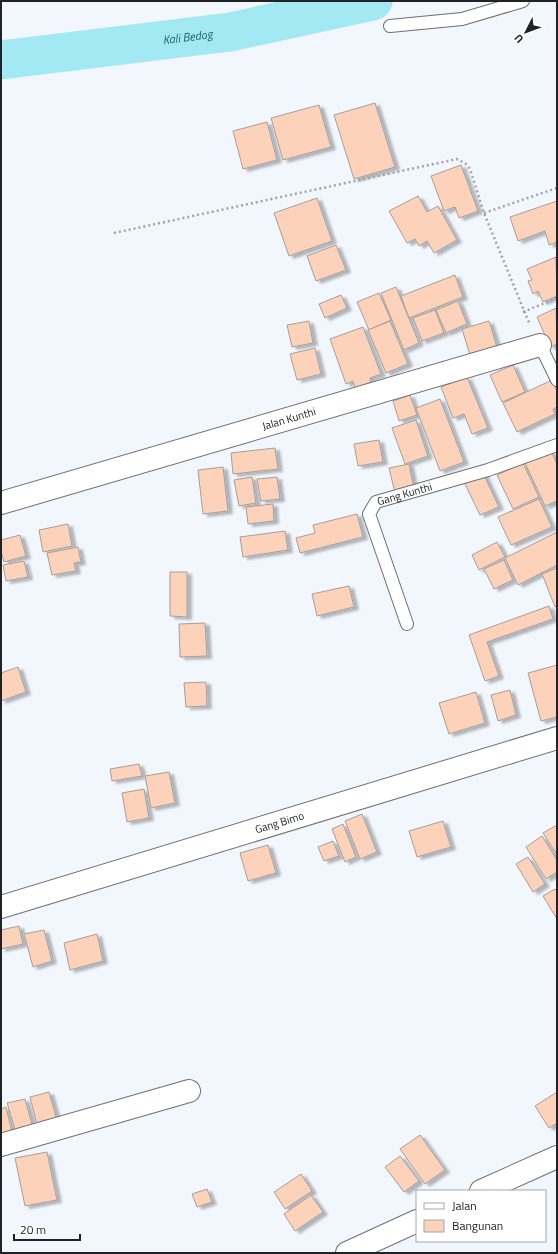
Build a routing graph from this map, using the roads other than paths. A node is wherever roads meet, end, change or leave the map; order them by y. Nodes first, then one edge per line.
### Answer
1 (523, 1) edge
2 (390, 26) dead end
3 (540, 345) joint
4 (557, 380) edge
5 (557, 445) edge
6 (1, 503) edge
7 (407, 624) dead end
8 (557, 738) edge
9 (1, 907) edge
10 (189, 1091) dead end
11 (1, 1145) edge
12 (557, 1157) edge
13 (483, 1190) edge
14 (416, 1221) edge
15 (347, 1253) edge

1 - 2 lane
3 - 4 lane
3 - 6 street, Jalan Kunthi
5 - 7 lane, Gang Kunthi
8 - 9 street, Gang Bimo
10 - 11 street
12 - 13 street
14 - 15 street

